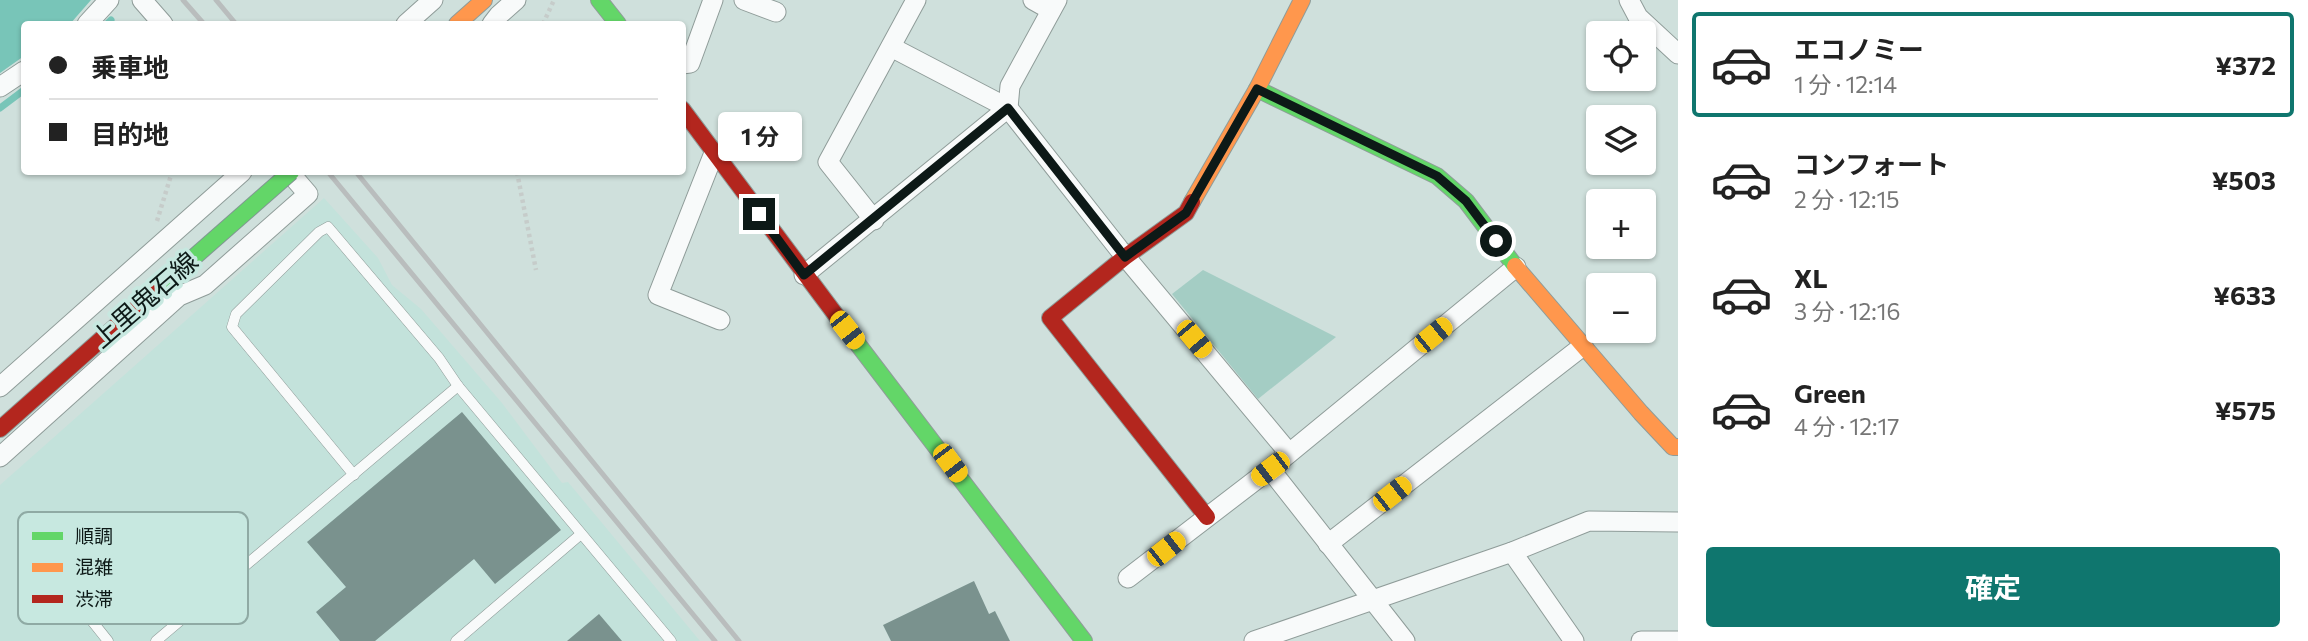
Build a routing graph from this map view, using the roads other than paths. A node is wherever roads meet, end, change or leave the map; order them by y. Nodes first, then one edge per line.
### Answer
1 (110, 0) edge
2 (142, 0) edge
3 (433, 0) edge
4 (484, 0) edge
5 (516, 0) edge
6 (599, 0) edge
7 (713, 0) edge
8 (744, 0) edge
9 (916, 0) edge
10 (1033, 0) edge
11 (1302, 0) edge
12 (1629, 0) edge
13 (1054, 5) edge
14 (776, 12) dead end
15 (90, 21) edge
16 (160, 21) edge
17 (409, 21) edge
18 (460, 21) edge
19 (494, 21) edge
20 (616, 21) edge
21 (891, 47) junction
22 (1678, 54) edge
23 (686, 64) edge
24 (21, 73) edge
25 (0, 87) edge
26 (1257, 89) junction
27 (1008, 108) junction
28 (686, 114) edge
29 (714, 153) junction
30 (239, 175) edge
31 (287, 175) edge
32 (292, 175) edge
33 (874, 220) junction
34 (1125, 257) junction
35 (1516, 267) junction
36 (804, 275) junction
37 (720, 320) dead end
38 (1583, 346) junction
39 (458, 386) junction
40 (0, 387) edge
41 (0, 429) edge
42 (1678, 447) edge
43 (1289, 453) junction
44 (0, 457) edge
45 (1270, 469) junction
46 (354, 475) junction
47 (1207, 517) junction
48 (1678, 522) edge
49 (582, 534) junction
50 (1328, 544) junction
51 (1512, 552) junction
52 (248, 564) edge
53 (1128, 578) dead end
54 (1372, 600) junction
55 (95, 624) edge
56 (176, 624) edge
57 (108, 641) edge
58 (156, 641) edge
59 (456, 641) edge
60 (671, 641) edge
61 (1084, 641) edge
62 (1254, 641) edge
63 (1405, 641) edge
64 (1574, 641) edge
65 (1641, 641) edge
66 (1678, 641) edge

1 - 15 street
2 - 16 street
3 - 17 street
4 - 18 street
5 - 19 street
6 - 20 street
7 - 23 street
8 - 14 street
9 - 21 street
10 - 13 street
11 - 26 street
12 - 22 street
13 - 27 street
21 - 27 street
21 - 33 street
24 - 25 street
26 - 34 street
26 - 35 street
27 - 33 street
27 - 34 street
28 - 29 street
29 - 36 street
29 - 37 street
30 - 40 street
31 - 41 street, 上里鬼石線, bridge
32 - 44 street
33 - 36 street
34 - 43 street
34 - 47 street
35 - 38 street
35 - 43 street
36 - 61 street
38 - 42 street
38 - 50 street
39 - 46 lane
39 - 46 lane
39 - 49 lane
43 - 45 street
45 - 47 street
45 - 50 street
46 - 52 lane
47 - 53 street
48 - 51 street
49 - 59 lane
49 - 60 lane
50 - 54 street
51 - 54 street
51 - 64 street
54 - 62 street
54 - 63 street
55 - 57 lane
56 - 58 lane
65 - 66 street

